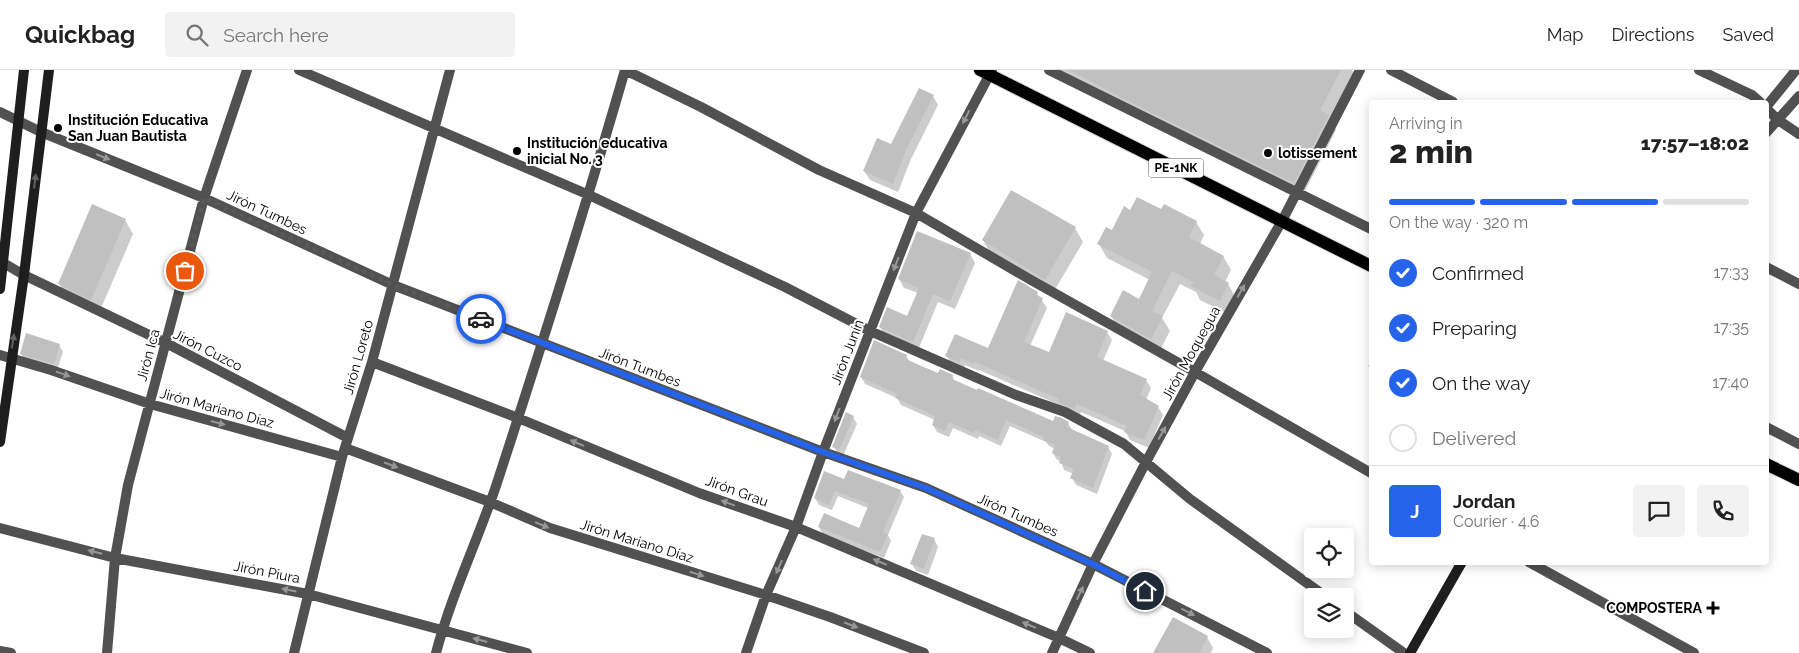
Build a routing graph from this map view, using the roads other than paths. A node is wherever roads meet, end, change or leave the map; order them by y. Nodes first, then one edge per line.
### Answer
1 (24, 70) edge
2 (49, 70) edge
3 (247, 70) edge
4 (299, 70) edge
5 (450, 70) edge
6 (625, 70) edge
7 (1049, 70) edge
8 (1360, 70) edge
9 (1391, 70) edge
10 (1700, 70) edge
11 (1796, 70) edge
12 (987, 71) edge
13 (1799, 96) edge
14 (1449, 100) edge
15 (1758, 100) edge
16 (1769, 103) edge
17 (1769, 110) edge
18 (0, 112) edge
19 (1778, 120) junction
20 (18, 122) junction
21 (435, 129) junction
22 (1769, 130) edge
23 (42, 132) junction
24 (1799, 134) edge
25 (1297, 192) junction
26 (589, 195) junction
27 (204, 198) junction
28 (916, 213) junction
29 (1282, 220) junction
30 (1369, 228) edge
31 (2, 262) edge
32 (1369, 265) edge
33 (1769, 269) edge
34 (24, 274) junction
35 (1799, 284) edge
36 (393, 285) junction
37 (0, 289) edge
38 (870, 331) junction
39 (542, 343) junction
40 (166, 344) junction
41 (0, 355) edge
42 (11, 359) junction
43 (372, 362) junction
44 (1195, 372) junction
45 (150, 404) junction
46 (518, 418) junction
47 (1769, 429) edge
48 (0, 442) edge
49 (1799, 444) edge
50 (345, 447) junction
51 (823, 452) junction
52 (1146, 462) junction
53 (1769, 465) edge
54 (1369, 472) edge
55 (1799, 480) edge
56 (490, 502) junction
57 (796, 527) junction
58 (0, 528) edge
59 (115, 558) junction
60 (1093, 564) junction
61 (1460, 565) edge
62 (1533, 565) edge
63 (1314, 588) edge
64 (308, 594) junction
65 (766, 595) junction
66 (1354, 617) edge
67 (442, 630) junction
68 (1059, 638) junction
69 (0, 651) edge
70 (11, 653) edge
71 (107, 653) edge
72 (294, 653) edge
73 (436, 653) edge
74 (526, 653) edge
75 (746, 653) edge
76 (924, 653) edge
77 (1052, 653) edge
78 (1090, 653) edge
79 (1267, 653) edge
80 (1404, 653) edge
81 (1410, 653) edge
82 (1694, 653) edge

1 - 20 main road
2 - 23 main road
3 - 27 street, Jirón Ica
4 - 21 street
5 - 21 street, Jirón Loreto
6 - 26 street
6 - 28 street
7 - 25 street
8 - 25 street, Jirón Moquegua
9 - 14 street
10 - 15 street
11 - 16 street
12 -> 28 street, Jirón Junín
12 - 29 main road, PE-1NK
13 - 19 street
17 - 19 street
18 - 20 street, Jirón Tumbes
19 - 22 street
19 - 24 street
20 - 23 street, Jirón Tumbes
20 - 31 main road
21 - 26 street
21 - 36 street, Jirón Loreto
23 -> 27 street, Jirón Tumbes
34 -> 23 main road
25 - 29 street, Jirón Moquegua
25 - 30 street
26 - 38 street
26 - 39 street
27 - 36 street, Jirón Tumbes
27 - 40 street, Jirón Ica
28 -> 38 street, Jirón Junín
28 - 44 street
29 - 32 main road, PE-1NK
44 -> 29 street, Jirón Moquegua
31 - 34 street, Jirón Cuzco
31 - 37 main road
33 - 35 street
34 - 40 street, Jirón Cuzco
42 -> 34 main road
36 - 39 street, Jirón Tumbes
36 - 43 street, Jirón Loreto
38 -> 51 street, Jirón Junín
38 - 52 street
39 - 46 street
39 - 51 street, Jirón Tumbes
40 - 45 street, Jirón Ica
40 - 50 street, Jirón Cuzco
41 - 42 street, Jirón Mariano Díaz
42 -> 45 street, Jirón Mariano Díaz
42 - 48 main road
43 - 46 street, Jirón Grau
43 - 50 street, Jirón Loreto
52 -> 44 street, Jirón Moquegua
44 - 54 street
45 -> 50 street, Jirón Mariano Díaz
45 - 59 street, Jirón Ica
46 - 56 street
57 -> 46 street, Jirón Grau
47 - 49 street
50 -> 56 street, Jirón Mariano Díaz
50 - 64 street, Jirón Loreto
51 - 57 street, Jirón Junín
51 - 60 street, Jirón Tumbes
52 - 60 street, Jirón Moquegua
52 - 63 street
53 - 55 main road
56 -> 65 street, Jirón Mariano Díaz
56 - 67 street
57 -> 65 street, Jirón Junín
68 -> 57 street, Jirón Grau
59 -> 58 street, Jirón Piura
64 -> 59 street, Jirón Piura
59 - 71 street, Jirón Ica
68 -> 60 street, Jirón Moquegua
60 -> 79 street, Jirón Tumbes
61 - 81 main road
62 - 82 street
64 - 67 street, Jirón Piura
64 - 72 street, Jirón Loreto
65 - 75 street, Jirón Junín
65 -> 76 street, Jirón Mariano Díaz
66 - 80 street
67 - 73 street
74 -> 67 street, Jirón Piura
68 - 77 street, Jirón Moquegua
68 - 78 street, Jirón Grau
69 - 70 street

